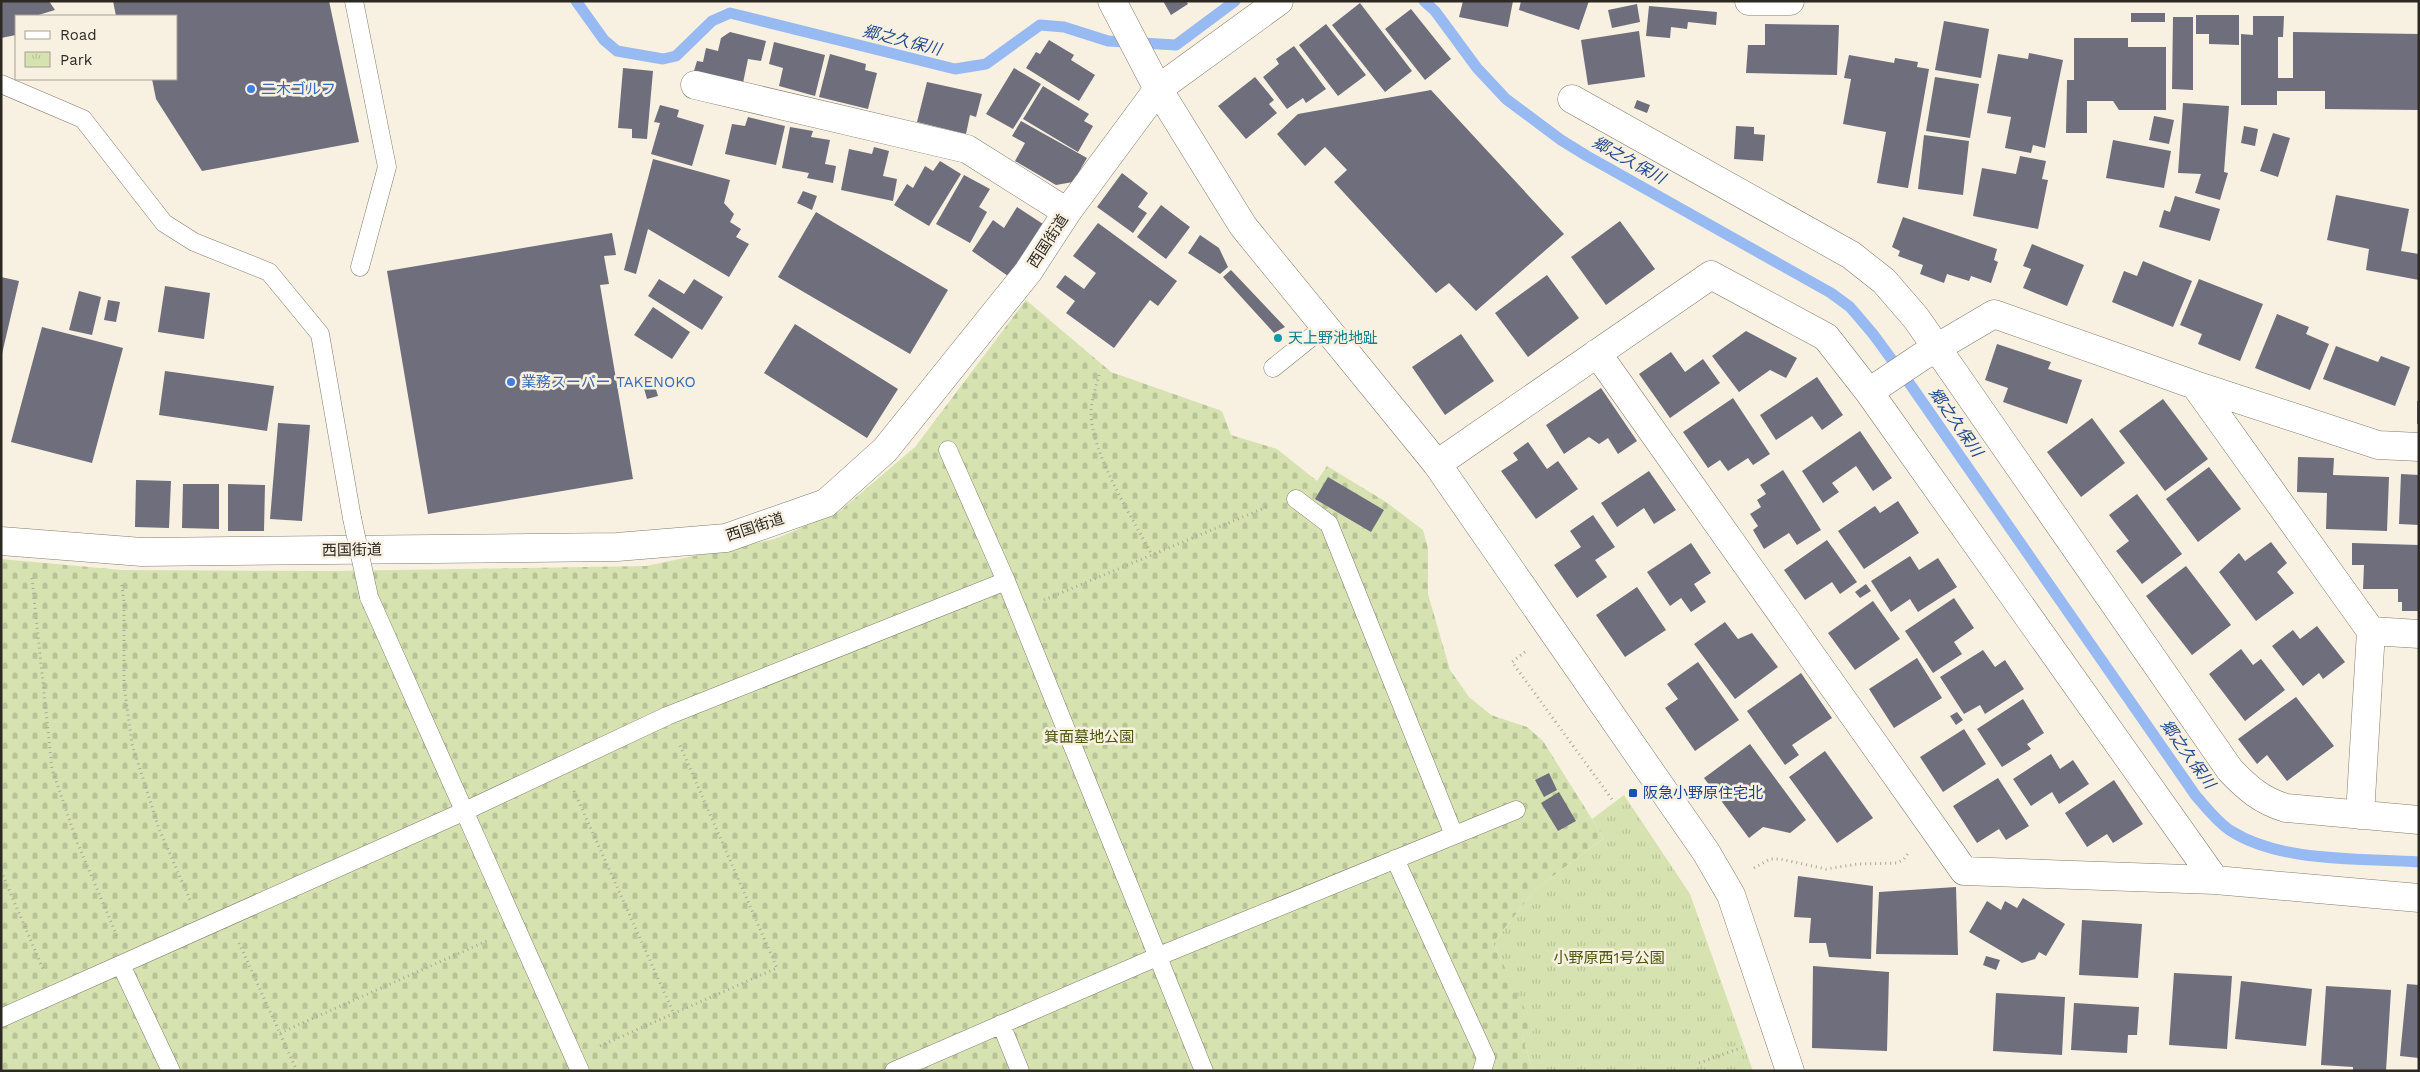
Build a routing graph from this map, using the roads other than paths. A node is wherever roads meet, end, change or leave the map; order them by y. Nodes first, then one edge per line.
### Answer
1 (354, 1) edge
2 (1112, 1) edge
3 (1279, 1) edge
4 (1749, 1) edge
5 (1790, 1) edge
6 (1, 84) edge
7 (695, 86) dead end
8 (1158, 89) junction
9 (1572, 99) dead end
10 (1067, 212) junction
11 (360, 267) dead end
12 (1324, 327) junction
13 (1928, 352) junction
14 (1596, 353) junction
15 (1273, 368) dead end
16 (2195, 385) junction
17 (1875, 388) junction
18 (2419, 447) edge
19 (948, 450) dead end
20 (1437, 464) junction
21 (1296, 500) road end
22 (1, 541) edge
23 (1006, 580) junction
24 (2371, 631) junction
25 (2419, 634) edge
26 (1516, 810) dead end
27 (464, 811) junction
28 (2360, 815) junction
29 (2419, 820) edge
30 (1454, 835) junction
31 (1395, 859) junction
32 (2215, 880) junction
33 (2419, 898) edge
34 (1159, 956) junction
35 (125, 963) junction
36 (1, 1018) edge
37 (1001, 1024) junction
38 (574, 1066) edge
39 (171, 1071) edge
40 (894, 1071) edge
41 (1020, 1071) edge
42 (1204, 1071) edge
43 (1482, 1071) edge
44 (1790, 1071) edge

1 - 11 lane
2 - 8 street
3 - 8 street, 西国街道
4 - 5 street
6 - 27 lane, bridge
7 - 10 street
8 - 10 street, 西国街道
8 - 12 street
9 - 13 street
10 - 22 street, 西国街道
12 - 15 lane
12 - 20 street
13 - 16 street
13 - 17 street
13 - 28 street
14 - 17 street
14 - 20 street
14 - 32 street
16 - 18 street
16 - 24 street
17 - 32 street
19 - 23 lane
20 - 44 street
21 - 30 lane
23 - 27 lane
23 - 34 lane
24 - 25 street
24 - 28 street
26 - 30 lane
27 - 35 lane
27 - 38 lane
28 - 29 street
30 - 31 lane
31 - 34 lane
31 - 43 lane
32 - 33 street
34 - 37 lane
34 - 42 lane
35 - 36 lane
35 - 39 lane
37 - 40 lane
37 - 41 lane

